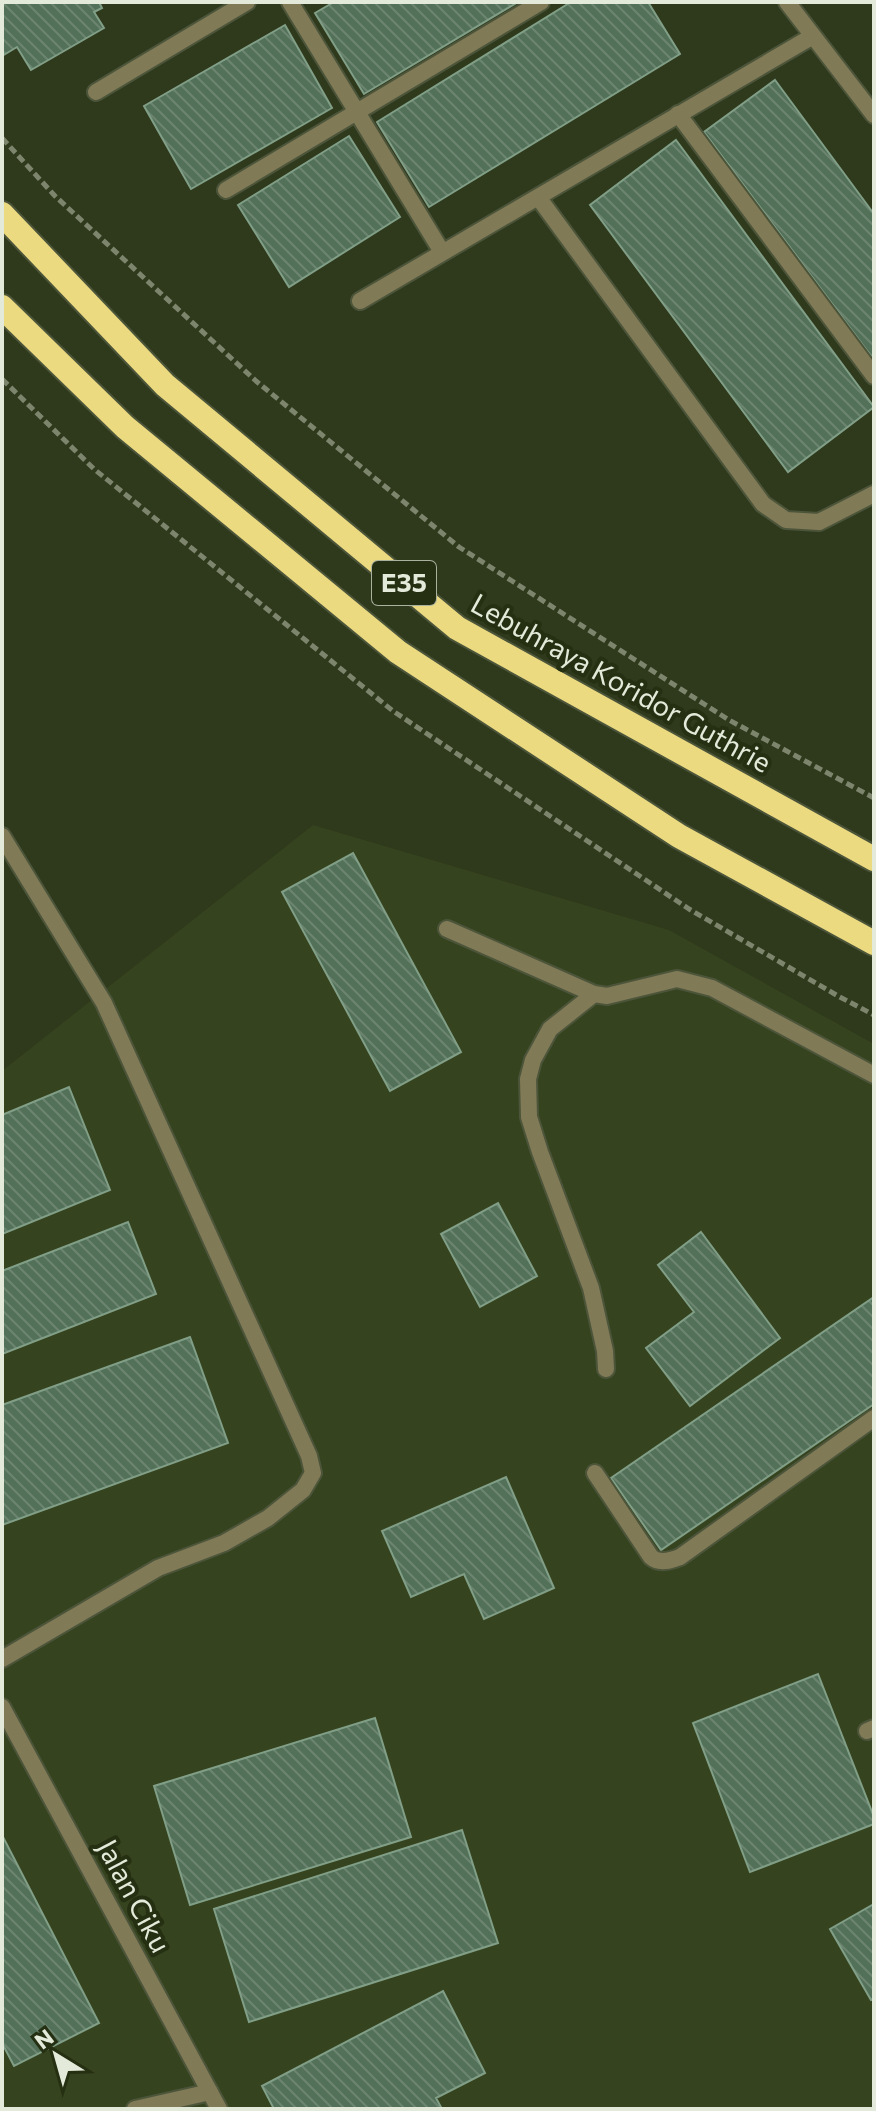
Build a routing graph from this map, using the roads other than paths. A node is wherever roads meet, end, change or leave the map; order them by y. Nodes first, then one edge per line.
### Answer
1 (247, 2) edge
2 (290, 2) edge
3 (541, 2) edge
4 (787, 2) edge
5 (813, 36) junction
6 (96, 92) dead end
7 (357, 112) junction
8 (678, 114) junction
9 (874, 115) edge
10 (226, 190) dead end
11 (538, 197) junction
12 (2, 214) edge
13 (442, 252) junction
14 (360, 301) dead end
15 (2, 307) edge
16 (874, 376) edge
17 (874, 494) edge
18 (2, 836) edge
19 (874, 859) edge
20 (447, 929) dead end
21 (874, 943) edge
22 (594, 994) junction
23 (874, 1075) edge
24 (606, 1369) dead end
25 (874, 1418) edge
26 (595, 1473) dead end
27 (2, 1659) edge
28 (2, 1707) edge
29 (210, 2092) junction
30 (135, 2109) edge
31 (219, 2109) edge

1 - 6 street
2 - 7 street
3 - 7 street
4 - 5 street
5 - 8 street
5 - 9 street
7 - 10 street
7 - 13 street
8 - 11 street
8 - 16 street
11 - 13 street
11 - 17 street
12 - 19 highway, Lebuhraya Koridor Guthrie / E35
13 - 14 street
15 - 21 highway, E35
18 - 27 street
20 - 22 street
22 - 23 street
22 - 24 street
25 - 26 street
28 - 29 street, Jalan Ciku
29 - 30 street
29 - 31 street, Jalan Ciku

